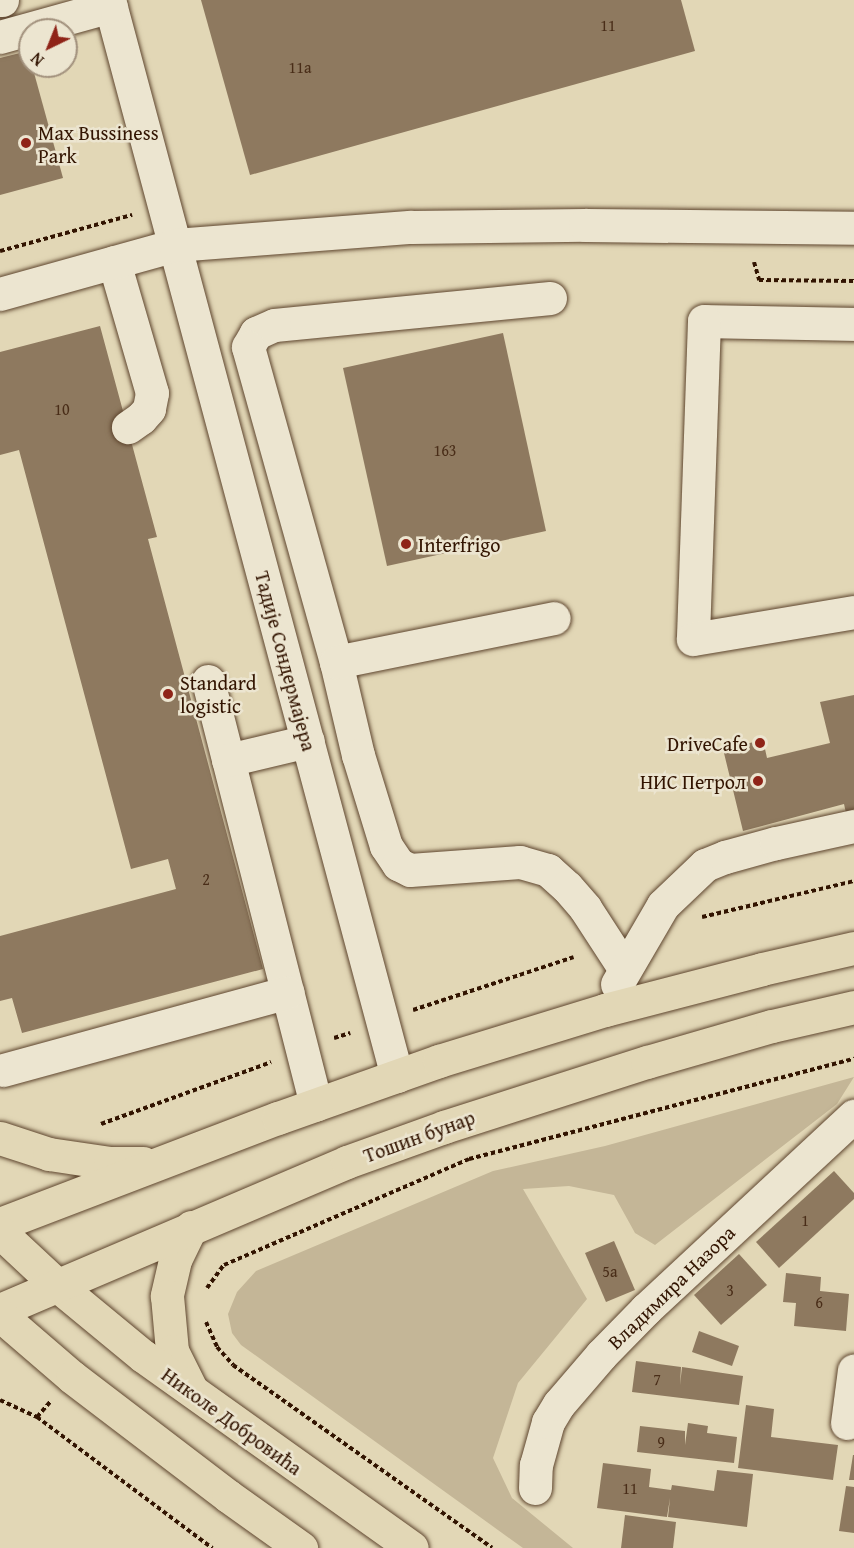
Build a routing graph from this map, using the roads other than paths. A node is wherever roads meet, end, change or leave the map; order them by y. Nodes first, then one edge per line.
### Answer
1 (110, 3) edge
2 (0, 37) edge
3 (854, 228) edge
4 (175, 245) junction
5 (114, 262) junction
6 (0, 294) edge
7 (550, 298) dead end
8 (854, 324) edge
9 (128, 427) dead end
10 (854, 612) edge
11 (554, 618) dead end
12 (336, 662) junction
13 (208, 681) dead end
14 (308, 741) junction
15 (228, 760) junction
16 (854, 826) edge
17 (854, 948) edge
18 (617, 956) junction
19 (288, 992) junction
20 (854, 1007) edge
21 (605, 1010) junction
22 (3, 1070) dead end
23 (397, 1076) junction
24 (316, 1104) junction
25 (854, 1116) edge
26 (0, 1138) edge
27 (162, 1163) junction
28 (0, 1224) edge
29 (191, 1227) junction
30 (0, 1232) edge
31 (58, 1286) junction
32 (0, 1310) edge
33 (0, 1315) edge
34 (854, 1370) edge
35 (195, 1396) junction
36 (847, 1424) dead end
37 (535, 1488) dead end
38 (301, 1548) edge
39 (412, 1548) edge

1 - 2 street
1 - 4 street, Тадије Сондермајера
3 - 4 street
4 - 5 street
4 - 14 street, Тадије Сондермајера
5 - 6 street
5 - 9 street
7 - 12 street
8 - 10 street
11 - 12 street
12 - 18 street
13 - 15 street
14 - 15 street
14 - 23 street, Тадије Сондермајера
15 - 19 street
16 - 18 street
17 - 21 main road
18 - 21 street
19 - 22 street
19 - 24 street
20 - 29 main road, Тошин бунар
21 - 23 main road
23 - 24 main road
24 - 27 main road
25 - 37 street, Владимира Назора
26 - 27 main road
27 - 28 main road
29 - 31 main road, Тошин бунар
29 - 35 main road
30 - 31 main road, Николе Добровића
31 - 32 main road, Тошин бунар
31 - 35 main road, Николе Добровића
33 - 38 main road
34 - 36 street
35 - 39 main road, Николе Добровића

